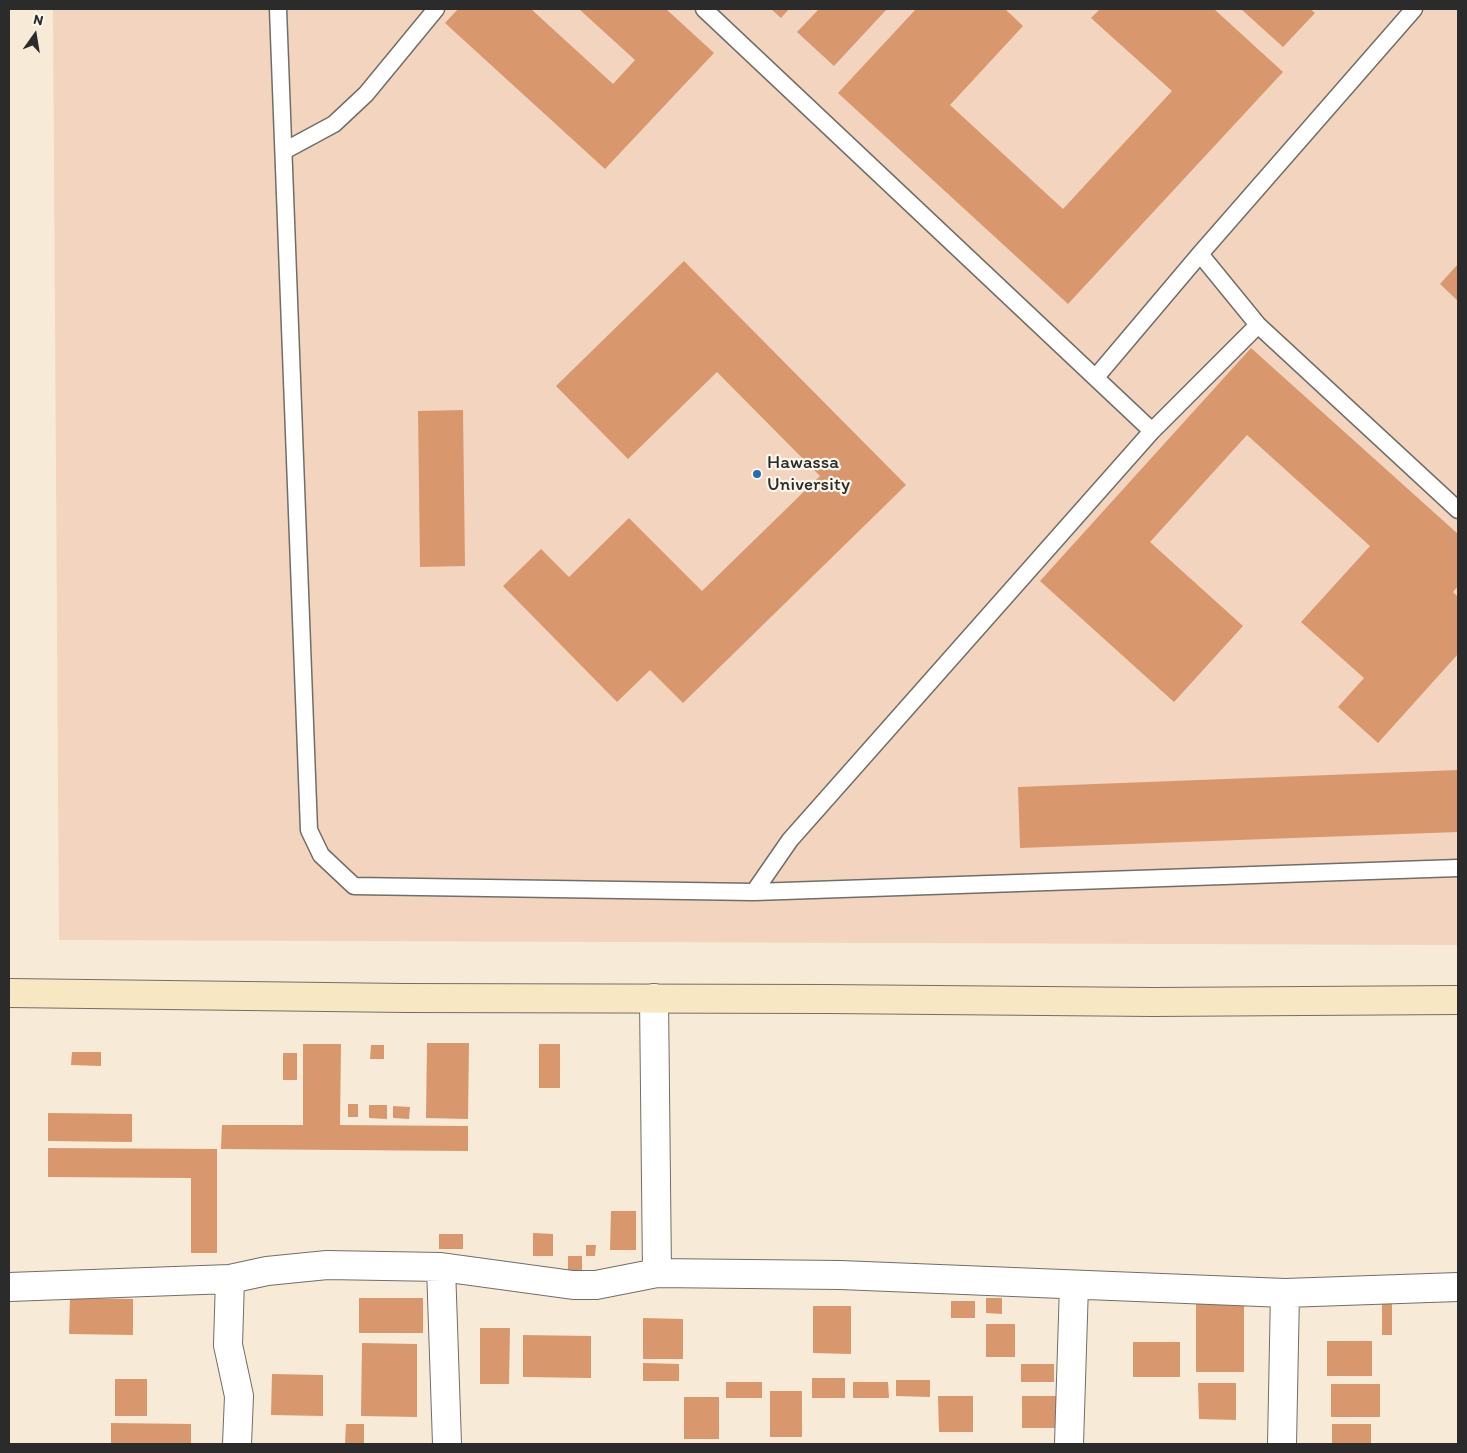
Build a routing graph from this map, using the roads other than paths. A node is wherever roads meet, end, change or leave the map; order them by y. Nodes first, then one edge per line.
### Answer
1 (278, 9) edge
2 (436, 9) edge
3 (704, 9) edge
4 (1414, 9) edge
5 (284, 151) junction
6 (1200, 254) junction
7 (1258, 325) junction
8 (1096, 377) junction
9 (1152, 431) junction
10 (1458, 510) edge
11 (1458, 868) edge
12 (754, 892) junction
13 (9, 993) edge
14 (654, 998) junction
15 (1458, 1000) edge
16 (441, 1267) junction
17 (657, 1274) junction
18 (230, 1279) junction
19 (1074, 1285) junction
20 (9, 1286) edge
21 (1458, 1287) edge
22 (1284, 1293) junction
23 (237, 1444) edge
24 (447, 1444) edge
25 (1069, 1444) edge
26 (1282, 1444) edge

1 - 5 lane
2 - 5 lane
3 - 8 lane
4 - 6 lane
5 - 12 lane
6 - 7 lane
6 - 8 lane
7 - 9 lane
7 - 10 lane
8 - 9 lane
9 - 12 lane
11 - 12 lane
13 - 14 street
14 - 15 street
14 - 17 street
16 - 17 street
16 - 18 street
16 - 24 street
17 - 19 street
18 - 20 street
18 - 23 street
19 - 22 street
19 - 25 street
21 - 22 street
22 - 26 street

